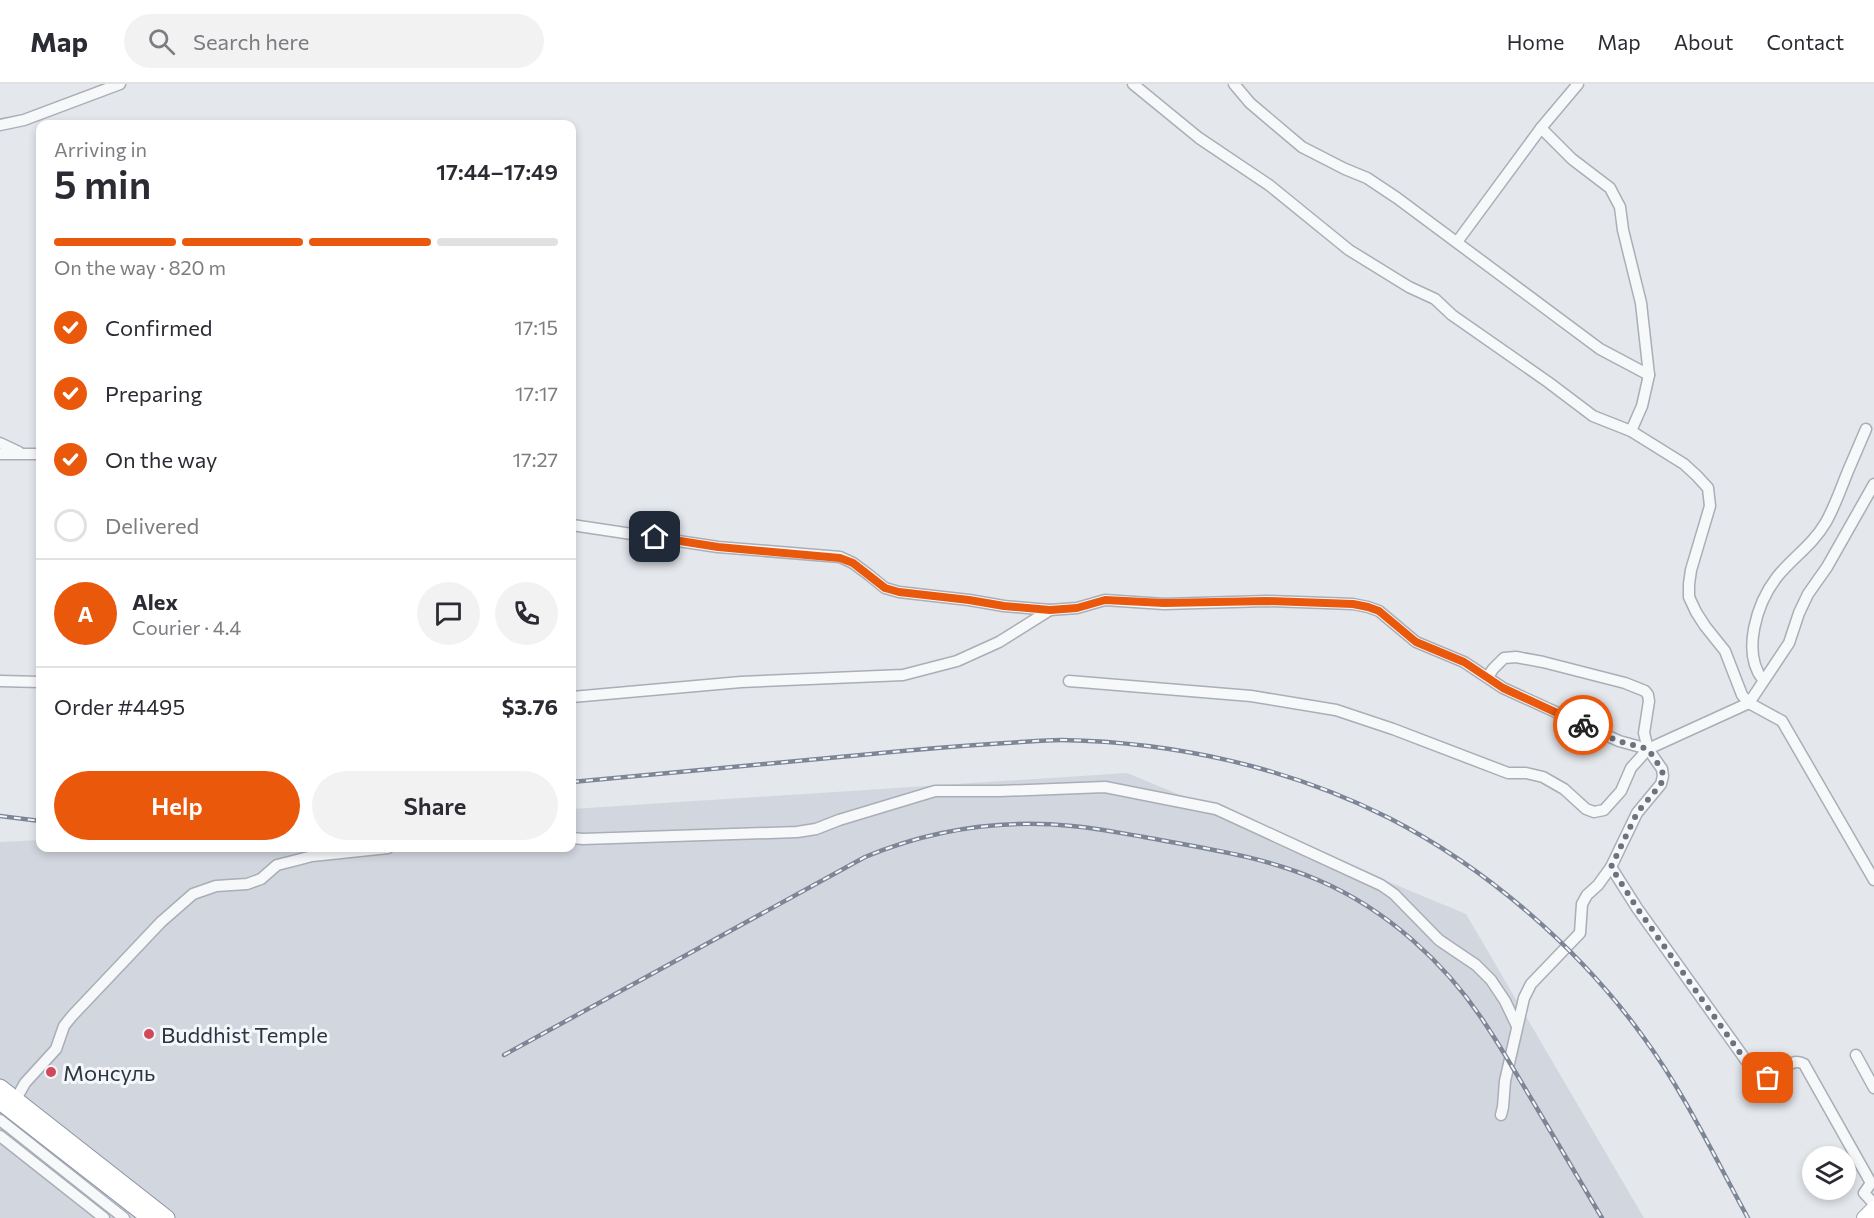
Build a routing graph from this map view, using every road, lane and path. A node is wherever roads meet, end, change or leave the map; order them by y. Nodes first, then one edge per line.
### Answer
1 (120, 84) edge
2 (1133, 84) edge
3 (1234, 84) edge
4 (1578, 84) edge
5 (0, 125) edge
6 (1541, 128) junction
7 (1457, 242) junction
8 (1649, 375) junction
9 (1866, 429) dead end
10 (1631, 431) junction
11 (0, 443) edge
12 (0, 454) edge
13 (23, 454) junction
14 (36, 454) edge
15 (1874, 484) edge
16 (576, 526) edge
17 (1050, 610) junction
18 (1488, 677) junction
19 (1763, 680) junction
20 (0, 681) edge
21 (1070, 681) dead end
22 (36, 682) edge
23 (576, 697) edge
24 (1749, 703) junction
25 (1648, 749) junction
26 (576, 838) edge
27 (350, 852) edge
28 (1611, 867) junction
29 (1874, 880) edge
30 (1517, 1026) junction
31 (1857, 1055) dead end
32 (0, 1087) edge
33 (1874, 1088) edge
34 (16, 1099) junction
35 (0, 1102) edge
36 (1501, 1115) dead end
37 (0, 1120) edge
38 (0, 1136) edge
39 (1874, 1206) edge
40 (104, 1218) edge
41 (124, 1218) edge
42 (149, 1218) edge
43 (167, 1218) edge
44 (1864, 1218) edge

1 - 5 street
2 - 10 street
3 - 7 street
4 - 6 street
6 - 7 street
6 - 8 street
7 - 8 street
8 - 10 street
9 - 19 street
10 - 24 street
11 - 13 street
12 - 13 street
13 - 14 street
15 - 19 street
16 - 17 street
17 - 18 street
17 - 23 street
18 - 25 street
18 - 25 street
19 - 24 street
20 - 22 street
21 - 25 street
24 - 25 street
24 - 29 street
25 - 28 street
26 - 30 street
27 - 34 street
28 - 30 street
28 - 39 street
30 - 36 street
31 - 33 street
32 - 34 highway
34 - 43 highway
35 - 42 highway
37 - 41 street
38 - 40 street
39 - 44 main road

